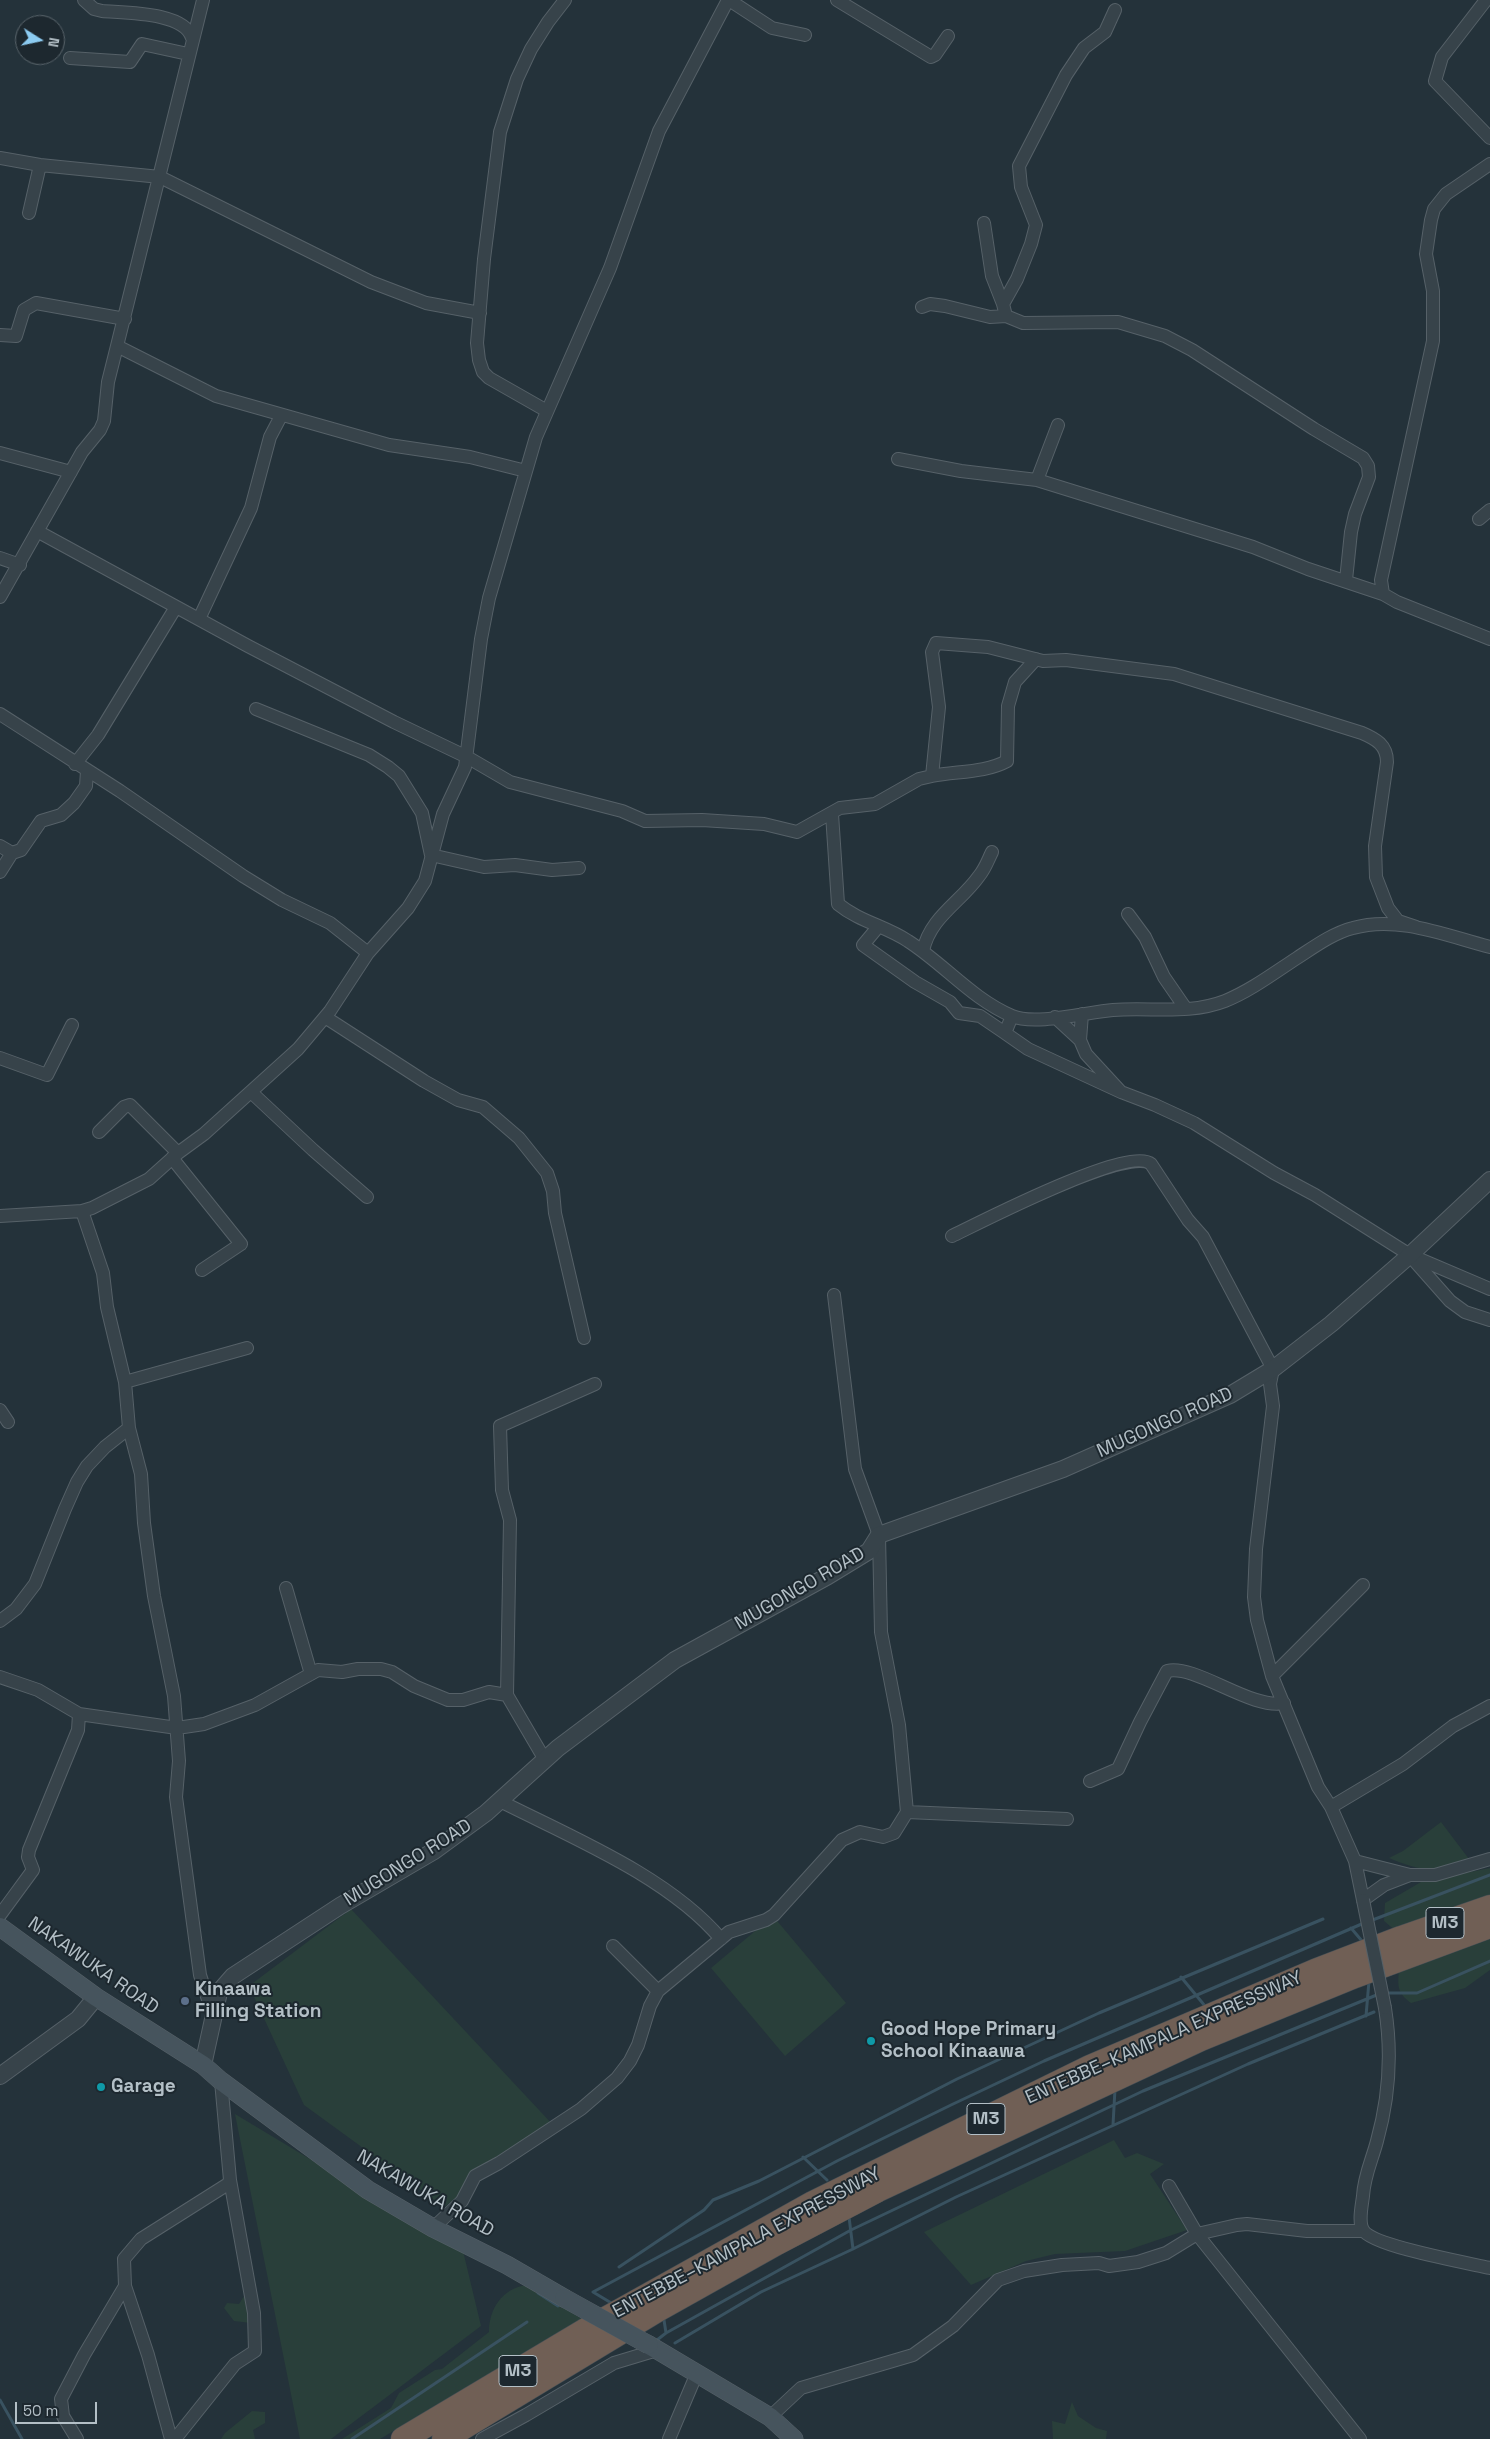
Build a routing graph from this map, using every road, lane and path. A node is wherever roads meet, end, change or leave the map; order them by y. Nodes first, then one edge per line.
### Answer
1 (84, 0) edge
2 (203, 0) edge
3 (564, 0) edge
4 (728, 0) edge
5 (837, 0) edge
6 (1486, 0) edge
7 (1115, 10) dead end
8 (805, 35) dead end
9 (948, 36) dead end
10 (192, 38) junction
11 (188, 54) junction
12 (70, 58) dead end
13 (1490, 138) edge
14 (0, 158) edge
15 (40, 164) junction
16 (1490, 164) edge
17 (160, 176) junction
18 (29, 213) dead end
19 (984, 223) dead end
20 (922, 307) dead end
21 (1005, 310) junction
22 (480, 313) junction
23 (125, 320) junction
24 (0, 335) edge
25 (117, 346) junction
26 (546, 411) junction
27 (280, 416) junction
28 (1058, 425) dead end
29 (0, 453) edge
30 (898, 459) dead end
31 (526, 471) junction
32 (71, 472) junction
33 (1037, 480) junction
34 (1490, 510) edge
35 (1479, 519) dead end
36 (37, 530) junction
37 (0, 558) edge
38 (20, 565) junction
39 (1346, 580) junction
40 (1383, 594) junction
41 (0, 597) edge
42 (176, 607) junction
43 (199, 619) junction
44 (1490, 639) edge
45 (1036, 659) junction
46 (256, 709) dead end
47 (0, 714) edge
48 (467, 757) junction
49 (75, 764) junction
50 (87, 771) junction
51 (932, 776) junction
52 (422, 813) junction
53 (443, 814) junction
54 (832, 814) junction
55 (0, 846) edge
56 (992, 852) dead end
57 (12, 853) junction
58 (431, 855) junction
59 (226, 857) dead end
60 (579, 868) dead end
61 (0, 872) edge
62 (1128, 914) dead end
63 (878, 927) junction
64 (1416, 927) junction
65 (1490, 947) edge
66 (924, 951) junction
67 (368, 953) junction
68 (1186, 1009) junction
69 (1082, 1014) junction
70 (1012, 1016) junction
71 (325, 1017) junction
72 (1055, 1017) junction
73 (72, 1025) dead end
74 (1005, 1033) junction
75 (1080, 1040) junction
76 (1086, 1054) junction
77 (0, 1058) edge
78 (1071, 1069) junction
79 (251, 1092) junction
80 (1121, 1092) junction
81 (99, 1132) dead end
82 (175, 1156) junction
83 (1490, 1180) edge
84 (367, 1197) dead end
85 (82, 1211) junction
86 (0, 1216) edge
87 (952, 1236) dead end
88 (1410, 1255) junction
89 (202, 1270) dead end
90 (1490, 1289) edge
91 (834, 1295) dead end
92 (1490, 1320) edge
93 (584, 1338) dead end
94 (247, 1348) dead end
95 (1273, 1369) junction
96 (125, 1382) junction
97 (596, 1384) dead end
98 (0, 1410) edge
99 (8, 1422) dead end
100 (129, 1428) junction
101 (879, 1535) junction
102 (1363, 1585) dead end
103 (286, 1588) dead end
104 (0, 1621) edge
105 (310, 1674) junction
106 (1272, 1676) junction
107 (0, 1678) edge
108 (507, 1695) junction
109 (1284, 1703) junction
110 (1490, 1706) edge
111 (79, 1714) junction
112 (177, 1728) junction
113 (545, 1760) junction
114 (1090, 1781) dead end
115 (500, 1801) junction
116 (1331, 1807) junction
117 (907, 1812) junction
118 (1067, 1819) dead end
119 (1490, 1859) edge
120 (1355, 1862) junction
121 (1410, 1875) junction
122 (1363, 1900) junction
123 (1490, 1908) edge
124 (0, 1914) edge
125 (1490, 1926) edge
126 (0, 1927) edge
127 (721, 1939) junction
128 (613, 1946) dead end
129 (658, 1991) junction
130 (96, 1997) junction
131 (213, 2015) junction
132 (203, 2065) junction
133 (0, 2076) edge
134 (222, 2081) junction
135 (230, 2180) junction
136 (1169, 2186) dead end
137 (434, 2228) junction
138 (1363, 2230) junction
139 (1197, 2234) junction
140 (1490, 2268) edge
141 (125, 2286) junction
142 (653, 2347) junction
143 (698, 2373) junction
144 (770, 2417) junction
145 (77, 2439) edge
146 (170, 2439) edge
147 (175, 2439) edge
148 (403, 2439) edge
149 (444, 2439) edge
150 (482, 2439) edge
151 (669, 2439) edge
152 (794, 2439) edge
153 (1360, 2439) edge

1 - 10 street
2 - 10 street
3 - 22 street
4 - 8 street
4 - 26 street
5 - 9 street
6 - 13 street
7 - 21 street
10 - 11 street
11 - 12 street
11 - 17 street
14 - 15 street
15 - 17 street
15 - 18 street
16 - 40 street
17 - 22 street
17 - 23 street
19 - 21 street
20 - 21 street
21 - 39 street
22 - 26 street
23 - 24 street
23 - 25 street
25 - 27 street
25 - 32 street
26 - 31 street
27 - 31 street
27 - 43 street
28 - 33 street
29 - 32 street
30 - 33 street
31 - 48 street
32 - 36 street
33 - 39 street
34 - 35 street
36 - 38 street
36 - 42 street
37 - 38 street
38 - 41 street
39 - 40 street
40 - 44 street
42 - 43 street
42 - 49 street
43 - 48 street
45 - 51 street
45 - 51 street
45 - 64 street
46 - 52 street
47 - 49 street
48 - 53 street
48 - 54 street
49 - 50 street
50 - 57 street
50 - 67 street
51 - 54 street
52 - 53 street
52 - 58 street
53 - 58 street
54 - 63 street
55 - 57 street
56 - 66 street
57 - 61 street
58 - 60 street
58 - 67 street
59 - 67 street
62 - 68 street
63 - 66 street
63 - 74 street
64 - 65 street
64 - 68 street
66 - 70 street
67 - 71 street
68 - 69 street
69 - 72 street
69 - 75 street
70 - 72 street
70 - 74 street
71 - 79 street
71 - 93 street
72 - 75 street
73 - 77 street
74 - 78 street
75 - 76 street
76 - 78 street
76 - 80 street
78 - 80 street
79 - 82 street
79 - 84 street
80 - 88 street
81 - 82 street
82 - 85 street
82 - 89 street
83 - 88 street, MUGONGO ROAD
85 - 86 street
85 - 96 street
87 - 95 street
88 - 90 street
88 - 92 street
88 - 95 street, MUGONGO ROAD
91 - 101 street
94 - 96 street
95 - 101 street, MUGONGO ROAD
95 - 106 street
96 - 100 street
97 - 108 street
98 - 99 street
100 - 104 street
100 - 112 street
101 - 113 street, MUGONGO ROAD
101 - 117 street
102 - 106 street
103 - 105 street
105 - 108 street
105 - 112 street
106 - 109 street
107 - 111 street
108 - 113 street
109 - 114 street
109 - 116 street
110 - 116 street
111 - 112 street
111 - 124 street
112 - 131 street
113 - 115 street, MUGONGO ROAD
115 - 127 street
115 - 131 street, MUGONGO ROAD
116 - 120 street
117 - 118 street
117 - 127 street
119 - 121 street
120 - 121 street
120 - 122 street
121 - 122 street
122 - 138 street, bridge
123 - 148 highway, ENTEBBE–KAMPALA EXPRESSWAY / M3
125 - 149 highway, ENTEBBE–KAMPALA EXPRESSWAY / M3
126 - 130 main road, NAKAWUKA ROAD
127 - 129 street
128 - 129 street
129 - 137 street
130 - 132 main road, NAKAWUKA ROAD
130 - 133 street
131 - 132 street, MUGONGO ROAD
132 - 134 main road, NAKAWUKA ROAD
134 - 135 street
134 - 137 main road, NAKAWUKA ROAD
135 - 141 street
135 - 147 street
136 - 139 street
137 - 142 main road, NAKAWUKA ROAD, bridge
138 - 139 street
138 - 140 street
139 - 144 street
139 - 153 street
141 - 145 street
141 - 146 street
142 - 143 main road, NAKAWUKA ROAD
142 - 150 street
143 - 144 main road, NAKAWUKA ROAD
143 - 151 street
144 - 152 main road, NAKAWUKA ROAD

